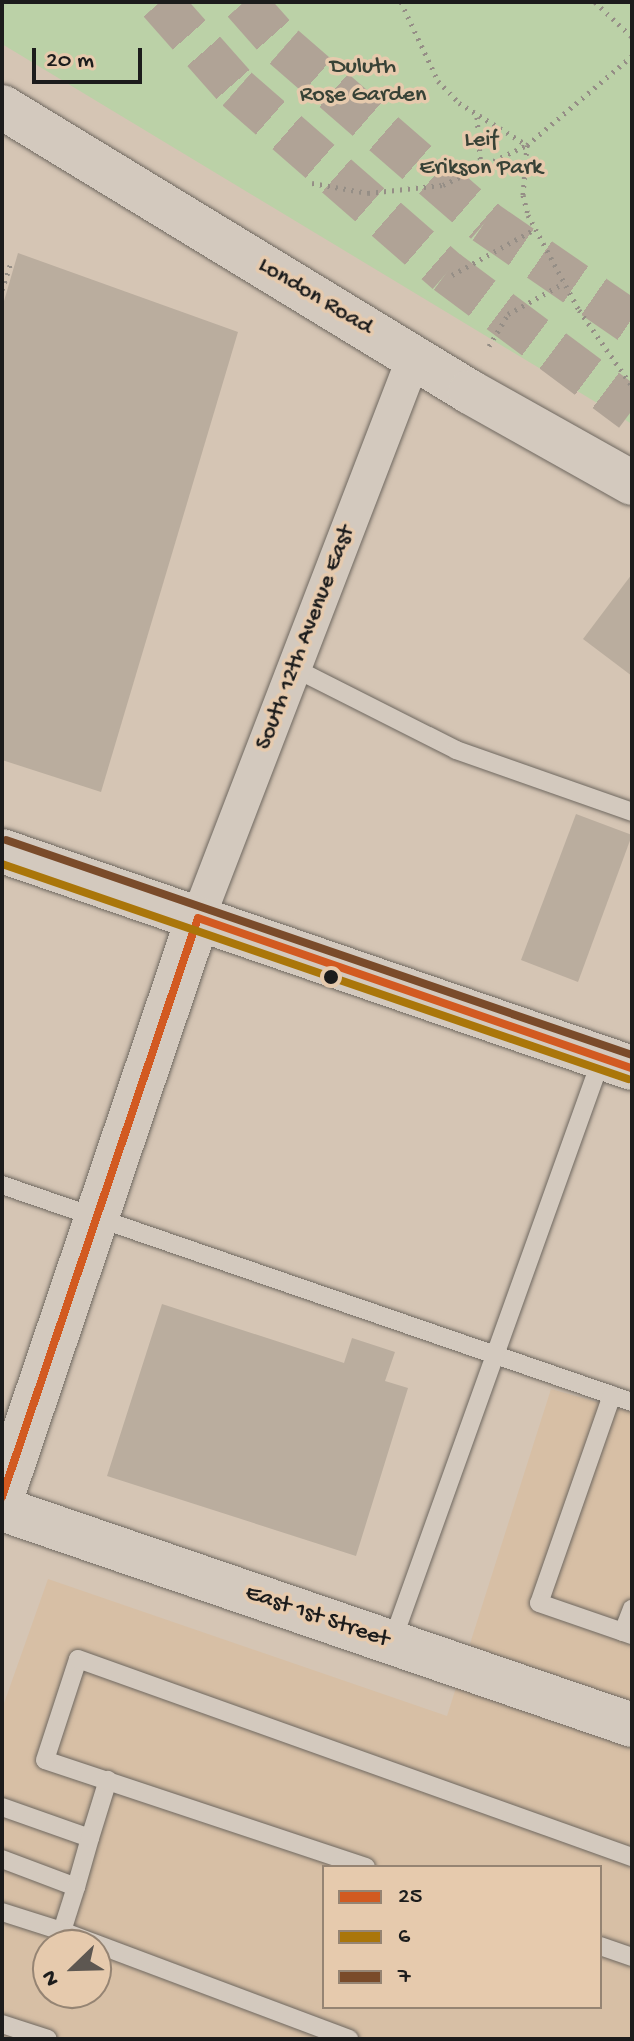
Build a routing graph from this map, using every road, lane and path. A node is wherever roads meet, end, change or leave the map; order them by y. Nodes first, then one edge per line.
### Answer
1 (401, 2) edge
2 (595, 2) edge
3 (632, 37) edge
4 (632, 56) edge
5 (2, 107) edge
6 (477, 116) junction
7 (527, 145) junction
8 (481, 168) junction
9 (312, 183) dead end
10 (535, 229) junction
11 (11, 263) dead end
12 (452, 275) dead end
13 (564, 283) junction
14 (2, 290) edge
15 (489, 346) dead end
16 (414, 357) junction
17 (632, 386) edge
18 (632, 483) edge
19 (294, 668) junction
20 (632, 812) edge
21 (2, 851) edge
22 (198, 918) junction
23 (617, 1062) edge
24 (2, 1185) edge
25 (96, 1218) junction
26 (495, 1355) junction
27 (612, 1395) junction
28 (632, 1402) edge
29 (2, 1497) edge
30 (2, 1509) edge
31 (632, 1609) edge
32 (628, 1634) edge
33 (392, 1642) junction
34 (632, 1725) edge
35 (108, 1780) junction
36 (2, 1807) edge
37 (90, 1838) junction
38 (632, 1857) edge
39 (2, 1859) edge
40 (360, 1865) edge
41 (76, 1887) junction
42 (2, 1912) edge
43 (56, 1929) edge
44 (63, 1929) edge
45 (602, 1947) edge
46 (112, 1950) edge
47 (632, 1957) edge
48 (2, 2024) edge
49 (48, 2039) edge
50 (349, 2039) edge

1 - 6 path
2 - 3 path
4 - 7 path
5 - 16 street, London Road
6 - 7 path
6 - 8 path
7 - 8 path
7 - 10 path
8 - 9 path
10 - 12 path
10 - 13 path
11 - 14 path
13 - 15 path
13 - 17 path
16 - 18 street, London Road
16 - 19 street, South 12th Avenue East
19 - 20 lane
19 - 22 street, South 12th Avenue East
21 - 22 street
22 - 23 street
22 - 25 street
23 - 26 lane
24 - 25 lane
25 - 26 lane
25 - 29 street
26 - 27 lane
26 - 33 lane
27 - 28 lane
27 - 32 lane
30 - 33 street, East 1st Street
31 - 32 lane
33 - 34 street, East 1st Street
35 - 37 lane
35 - 38 lane
35 - 40 lane
36 - 37 lane
37 - 41 lane
39 - 41 lane
41 - 44 lane
42 - 43 lane
45 - 47 lane
46 - 50 lane
48 - 49 lane

